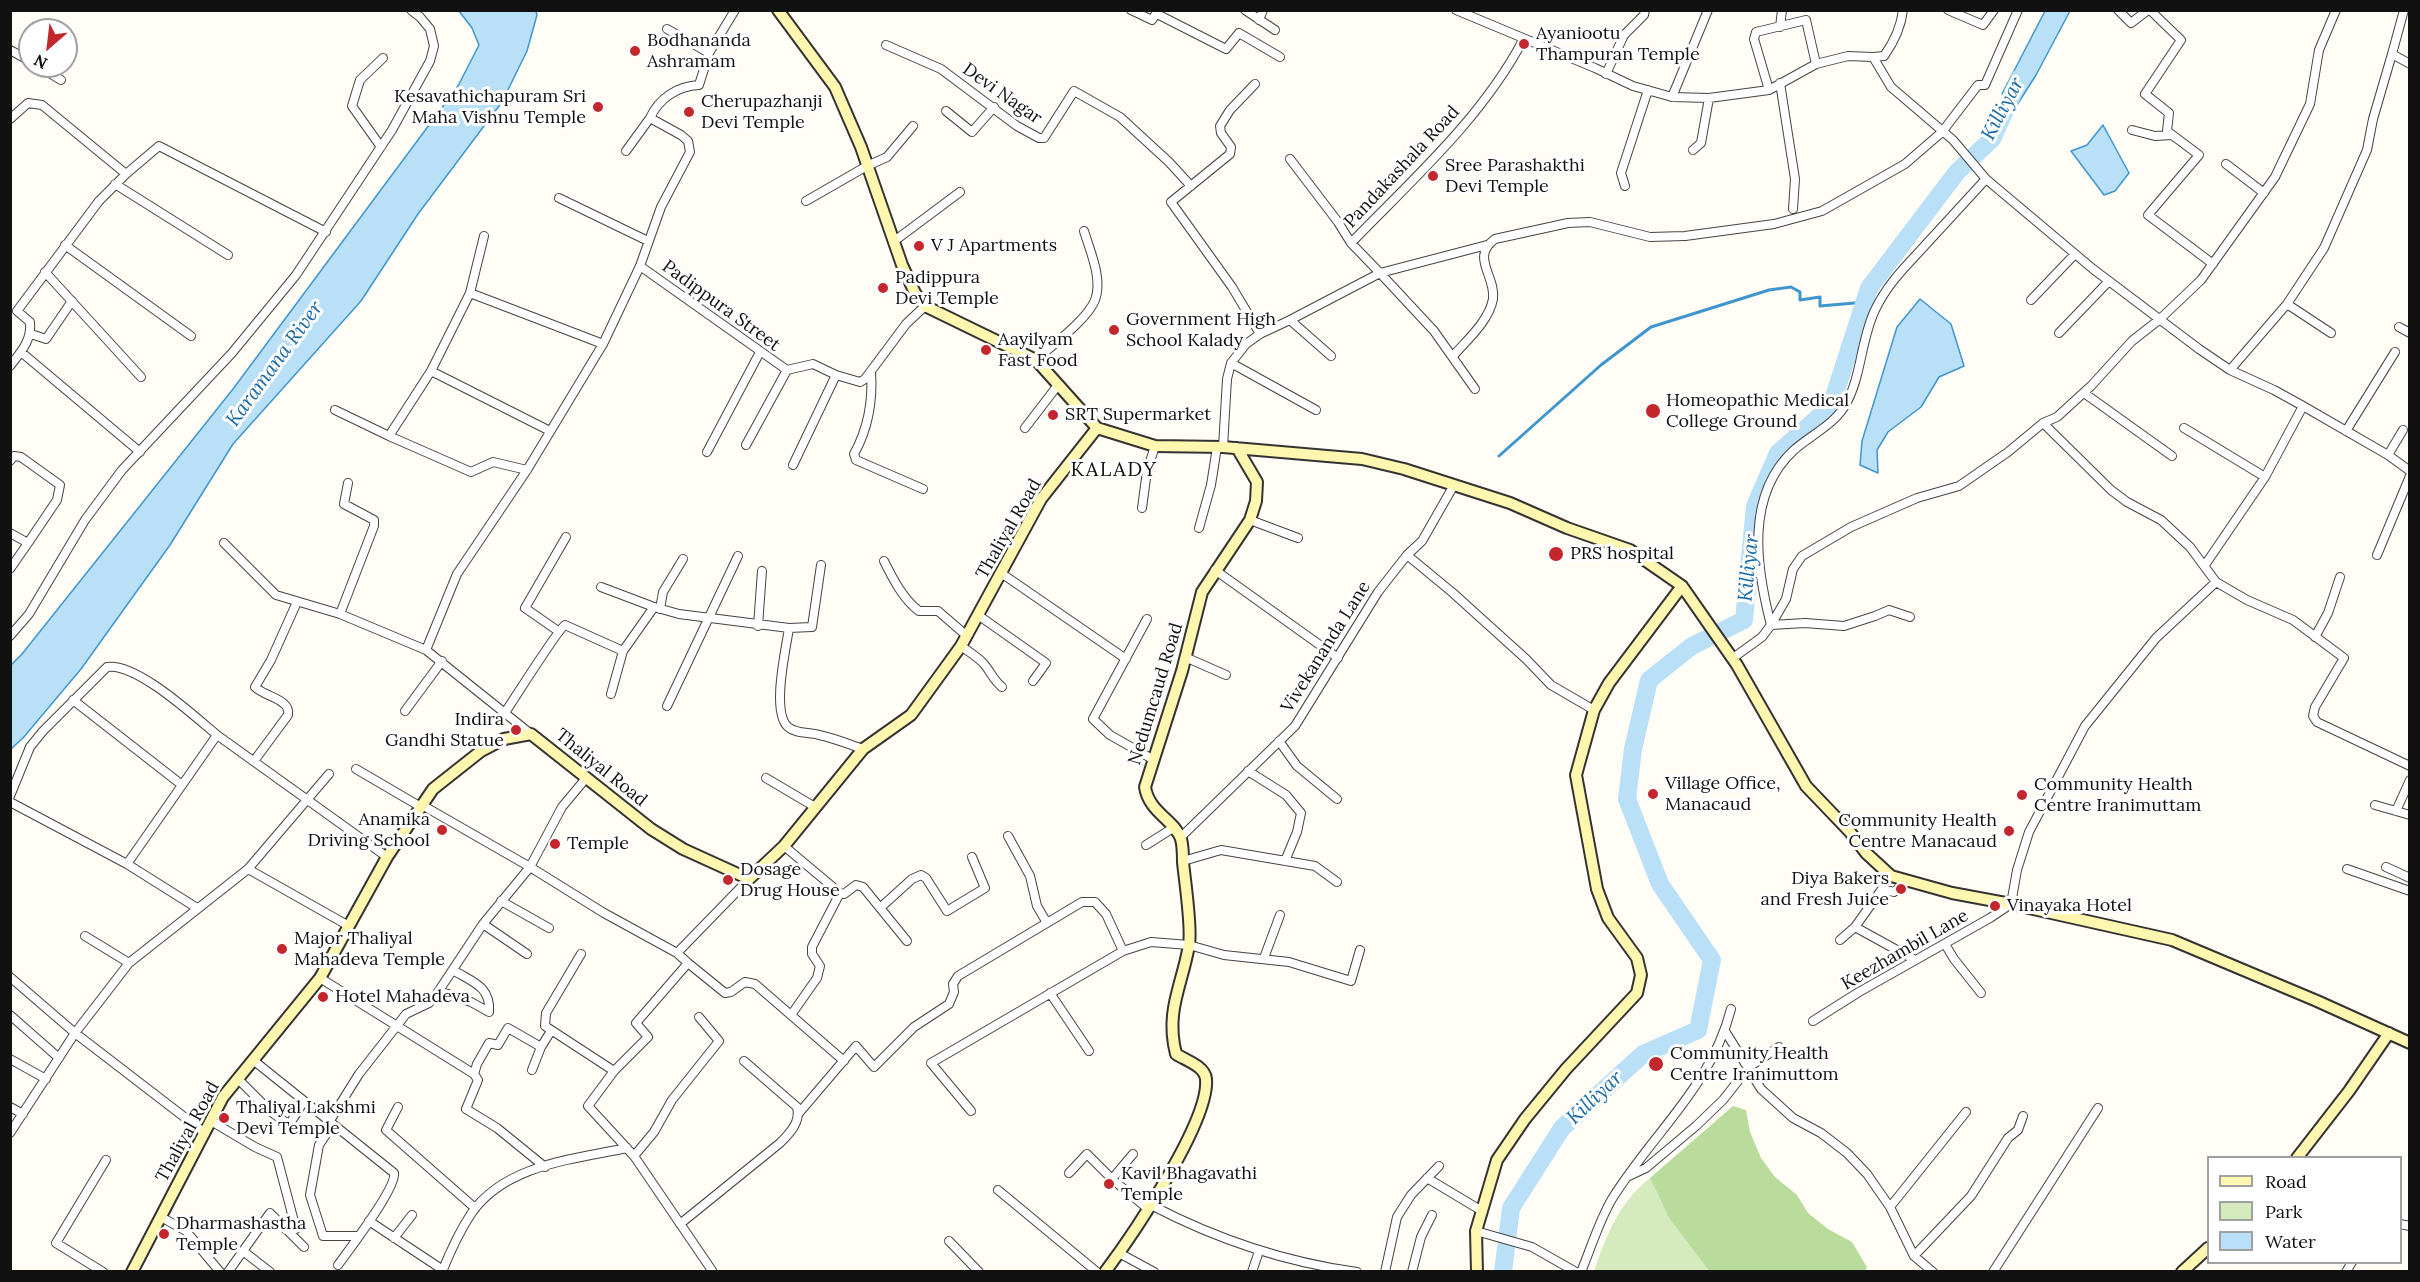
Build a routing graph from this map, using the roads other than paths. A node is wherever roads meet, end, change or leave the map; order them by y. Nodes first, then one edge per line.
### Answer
1 (411, 10) edge
2 (735, 10) edge
3 (778, 10) edge
4 (1131, 10) edge
5 (1245, 10) edge
6 (1263, 10) edge
7 (1456, 10) edge
8 (1645, 10) edge
9 (1708, 10) edge
10 (1782, 10) edge
11 (1903, 10) edge
12 (1948, 10) edge
13 (1994, 10) edge
14 (2018, 10) edge
15 (2118, 10) edge
16 (2149, 10) edge
17 (2336, 10) edge
18 (2404, 10) edge
19 (1158, 12) edge
20 (1467, 13) edge
21 (1259, 20) junction
22 (1780, 27) junction
23 (667, 29) dead end
24 (1275, 30) dead end
25 (1523, 40) junction
26 (886, 45) dead end
27 (710, 53) junction
28 (2392, 54) junction
29 (1280, 57) dead end
30 (1873, 57) junction
31 (383, 58) dead end
32 (1816, 64) junction
33 (2409, 64) edge
34 (1606, 74) junction
35 (58, 78) edge
36 (61, 80) dead end
37 (1780, 83) junction
38 (1255, 84) dead end
39 (1648, 90) junction
40 (1768, 90) junction
41 (1672, 97) junction
42 (1709, 98) junction
43 (994, 107) junction
44 (946, 111) dead end
45 (650, 118) junction
46 (10, 119) edge
47 (914, 126) dead end
48 (2132, 130) dead end
49 (1942, 132) junction
50 (2172, 135) junction
51 (381, 147) junction
52 (1693, 150) dead end
53 (626, 151) dead end
54 (1290, 159) dead end
55 (2226, 164) dead end
56 (867, 166) junction
57 (126, 174) junction
58 (1986, 179) junction
59 (115, 184) junction
60 (1191, 186) junction
61 (1625, 186) dead end
62 (960, 192) dead end
63 (2264, 193) junction
64 (559, 198) dead end
65 (806, 201) dead end
66 (1793, 209) dead end
67 (1084, 231) dead end
68 (326, 232) junction
69 (484, 236) dead end
70 (648, 242) junction
71 (893, 242) junction
72 (1351, 243) junction
73 (1487, 244) junction
74 (65, 245) junction
75 (2075, 254) junction
76 (228, 255) dead end
77 (2213, 264) junction
78 (640, 266) junction
79 (45, 272) junction
80 (1380, 273) junction
81 (2109, 281) junction
82 (470, 292) junction
83 (2031, 300) dead end
84 (72, 301) junction
85 (2287, 304) junction
86 (925, 306) junction
87 (14, 309) edge
88 (2160, 319) junction
89 (1290, 320) junction
90 (2399, 327) dead end
91 (2059, 333) dead end
92 (2331, 333) dead end
93 (2409, 333) edge
94 (31, 334) junction
95 (1260, 334) junction
96 (191, 336) dead end
97 (603, 344) junction
98 (21, 352) junction
99 (760, 352) junction
100 (2395, 352) dead end
101 (1330, 356) dead end
102 (1453, 356) junction
103 (1036, 360) junction
104 (1230, 363) junction
105 (10, 366) edge
106 (787, 370) junction
107 (2230, 370) junction
108 (431, 371) junction
109 (871, 371) junction
110 (836, 375) junction
111 (141, 377) dead end
112 (1058, 386) junction
113 (1475, 388) dead end
114 (2084, 393) junction
115 (2303, 406) junction
116 (335, 410) dead end
117 (1316, 410) dead end
118 (2043, 423) junction
119 (1024, 428) dead end
120 (1097, 428) junction
121 (2184, 428) dead end
122 (2403, 430) dead end
123 (550, 431) junction
124 (2346, 431) junction
125 (389, 436) junction
126 (746, 445) dead end
127 (1155, 446) junction
128 (1220, 447) junction
129 (1237, 448) junction
130 (140, 452) junction
131 (707, 452) dead end
132 (2388, 455) junction
133 (2172, 456) dead end
134 (10, 461) edge
135 (793, 465) dead end
136 (527, 470) junction
137 (2409, 471) edge
138 (2409, 476) edge
139 (2265, 477) junction
140 (348, 483) dead end
141 (1454, 484) junction
142 (923, 489) dead end
143 (1142, 508) dead end
144 (1251, 520) junction
145 (1199, 528) dead end
146 (10, 532) edge
147 (566, 537) dead end
148 (1298, 538) dead end
149 (28, 543) junction
150 (224, 543) dead end
151 (1407, 555) junction
152 (2377, 555) dead end
153 (738, 556) dead end
154 (683, 559) dead end
155 (884, 561) dead end
156 (821, 565) dead end
157 (2205, 565) junction
158 (10, 569) edge
159 (1215, 570) junction
160 (762, 571) dead end
161 (1001, 573) junction
162 (2340, 577) dead end
163 (2216, 582) junction
164 (1682, 586) junction
165 (601, 587) dead end
166 (297, 602) junction
167 (657, 608) junction
168 (340, 614) junction
169 (978, 615) junction
170 (707, 617) junction
171 (1910, 617) dead end
172 (1146, 619) dead end
173 (1771, 625) junction
174 (758, 626) junction
175 (789, 628) junction
176 (558, 631) junction
177 (10, 636) edge
178 (2315, 636) junction
179 (964, 641) junction
180 (426, 650) junction
181 (623, 651) junction
182 (1730, 655) junction
183 (1185, 657) junction
184 (1338, 658) junction
185 (1126, 659) junction
186 (442, 661) junction
187 (1226, 675) dead end
188 (1033, 681) dead end
189 (1002, 687) dead end
190 (611, 694) dead end
191 (73, 700) junction
192 (667, 706) dead end
193 (1594, 710) junction
194 (405, 711) dead end
195 (506, 711) junction
196 (531, 734) junction
197 (217, 735) junction
198 (1279, 741) junction
199 (862, 749) junction
200 (1154, 760) junction
201 (254, 761) junction
202 (2409, 766) edge
203 (356, 769) dead end
204 (1248, 771) junction
205 (329, 774) dead end
206 (587, 777) junction
207 (766, 778) dead end
208 (2409, 780) edge
209 (182, 785) junction
210 (10, 796) edge
211 (1337, 799) dead end
212 (308, 800) junction
213 (10, 802) edge
214 (2374, 805) dead end
215 (422, 806) junction
216 (815, 807) junction
217 (2396, 811) junction
218 (2409, 814) edge
219 (1173, 828) junction
220 (1008, 836) dead end
221 (1181, 837) junction
222 (1146, 844) dead end
223 (784, 846) junction
224 (387, 857) junction
225 (972, 858) dead end
226 (1183, 861) junction
227 (1285, 861) junction
228 (127, 864) junction
229 (530, 867) junction
230 (2386, 867) dead end
231 (248, 869) junction
232 (2347, 869) dead end
233 (2409, 878) edge
234 (749, 879) junction
235 (1337, 882) dead end
236 (1906, 882) junction
237 (2409, 891) edge
238 (840, 893) junction
239 (501, 901) junction
240 (2011, 904) junction
241 (197, 908) junction
242 (880, 908) junction
243 (1280, 915) dead end
244 (1047, 923) junction
245 (483, 924) junction
246 (350, 926) junction
247 (1856, 927) junction
248 (549, 928) dead end
249 (84, 936) dead end
250 (1840, 940) dead end
251 (907, 941) dead end
252 (1945, 944) junction
253 (1189, 945) junction
254 (1360, 950) dead end
255 (1123, 951) junction
256 (677, 953) junction
257 (527, 954) dead end
258 (581, 954) dead end
259 (1264, 958) junction
260 (1915, 960) junction
261 (129, 963) junction
262 (688, 963) junction
263 (453, 970) junction
264 (10, 977) edge
265 (320, 978) junction
266 (439, 991) junction
267 (1050, 993) junction
268 (1981, 993) dead end
269 (1731, 1009) dead end
270 (10, 1015) edge
271 (791, 1015) junction
272 (699, 1017) dead end
273 (1813, 1021) dead end
274 (397, 1025) junction
275 (551, 1031) junction
276 (1725, 1032) junction
277 (75, 1033) junction
278 (2389, 1033) junction
279 (2409, 1043) edge
280 (541, 1047) junction
281 (1779, 1047) dead end
282 (1089, 1052) dead end
283 (60, 1058) junction
284 (10, 1059) edge
285 (253, 1060) junction
286 (844, 1060) junction
287 (744, 1061) dead end
288 (1749, 1067) junction
289 (532, 1071) dead end
290 (614, 1071) junction
291 (474, 1074) junction
292 (46, 1079) junction
293 (238, 1079) junction
294 (304, 1101) junction
295 (10, 1107) edge
296 (398, 1107) dead end
297 (2098, 1108) dead end
298 (971, 1111) dead end
299 (1966, 1112) dead end
300 (799, 1113) junction
301 (23, 1114) junction
302 (2023, 1116) dead end
303 (211, 1121) junction
304 (331, 1123) junction
305 (10, 1133) edge
306 (205, 1133) junction
307 (627, 1148) junction
308 (1133, 1154) dead end
309 (633, 1155) junction
310 (2299, 1156) edge
311 (106, 1160) dead end
312 (1439, 1166) dead end
313 (545, 1167) junction
314 (1069, 1173) dead end
315 (1628, 1177) junction
316 (1427, 1178) junction
317 (1112, 1179) junction
318 (998, 1190) dead end
319 (1149, 1207) junction
320 (1890, 1207) junction
321 (476, 1208) junction
322 (1482, 1211) junction
323 (412, 1215) dead end
324 (1432, 1215) dead end
325 (161, 1217) junction
326 (369, 1221) junction
327 (680, 1224) junction
328 (286, 1230) junction
329 (1476, 1231) junction
330 (358, 1236) junction
331 (394, 1238) junction
332 (949, 1241) dead end
333 (304, 1247) dead end
334 (2207, 1249) edge
335 (243, 1251) junction
336 (1259, 1251) junction
337 (1119, 1253) junction
338 (1914, 1257) junction
339 (338, 1265) dead end
340 (442, 1271) edge
341 (103, 1272) edge
342 (132, 1272) edge
343 (220, 1272) edge
344 (228, 1272) edge
345 (270, 1272) edge
346 (713, 1272) edge
347 (979, 1272) edge
348 (1097, 1272) edge
349 (1105, 1272) edge
350 (1154, 1272) edge
351 (1252, 1272) edge
352 (1357, 1272) edge
353 (1385, 1272) edge
354 (1412, 1272) edge
355 (1477, 1272) edge
356 (1576, 1272) edge
357 (1581, 1272) edge
358 (1933, 1272) edge
359 (1993, 1272) edge
360 (2182, 1272) edge

1 - 51 street
2 - 27 street
3 - 56 street
4 - 19 street
5 - 21 street
6 - 21 street
7 - 20 street
8 - 34 street
9 - 41 street
10 - 22 street
11 - 30 street
12 - 13 street
14 - 49 street
15 - 16 street
16 - 50 street
17 - 63 street
18 - 28 street
19 - 29 street
20 - 25 street
21 - 24 street
22 - 32 street
22 - 40 street
23 - 27 street
25 - 34 street
25 - 72 street, Pandakashala Road
26 - 43 street, Devi Nagar
27 - 45 street
28 - 33 street
28 - 85 street
30 - 32 street
30 - 49 street
31 - 51 street
32 - 37 street
34 - 39 street
35 - 36 street
37 - 40 street
37 - 66 street
38 - 60 street
39 - 41 street
39 - 61 street
40 - 42 street
41 - 42 street
42 - 52 street
43 - 44 street
43 - 60 street, Devi Nagar
45 - 53 street
45 - 70 street
46 - 57 street
47 - 56 street
48 - 50 street
49 - 58 street
49 - 73 street
50 - 77 street
51 - 68 street
54 - 72 street
55 - 63 street
56 - 65 street
56 - 71 street
57 - 59 street
57 - 68 street
58 - 75 street
58 - 173 street
59 - 74 street
59 - 76 street
60 - 95 street
62 - 71 street
63 - 77 street
64 - 70 street
67 - 103 street
68 - 130 street
69 - 82 street
70 - 78 street
71 - 86 street
72 - 80 street, Pandakashala Road
73 - 80 street
73 - 102 street
74 - 79 street
74 - 96 street
75 - 81 street
75 - 83 street
77 - 88 street
78 - 97 street
78 - 99 street, Padippura Street
79 - 84 street
79 - 87 street
80 - 89 street
80 - 102 street, Pandakashala Road
81 - 88 street
81 - 91 street
82 - 97 street
82 - 108 street
84 - 94 street
84 - 111 street
85 - 92 street
85 - 107 street
86 - 103 street
86 - 109 street
87 - 94 street
88 - 107 street
88 - 114 street
89 - 95 street
89 - 101 street
90 - 93 street
94 - 98 street
95 - 104 street
97 - 123 street
98 - 105 street
98 - 130 street
99 - 106 street, Padippura Street
99 - 131 street
100 - 124 street
102 - 113 street, Pandakashala Road
103 - 112 street
104 - 117 street
104 - 128 street
106 - 110 street, Padippura Street
106 - 126 street
107 - 115 street
108 - 123 street
108 - 125 street
109 - 110 street, Padippura Street
109 - 142 street
110 - 135 street
112 - 119 street
112 - 120 street
114 - 118 street
114 - 133 street
115 - 124 street
115 - 139 street
116 - 125 street
118 - 157 street
118 - 173 street
120 - 127 street
120 - 161 street, Thaliyal Road
121 - 139 street
122 - 132 street
123 - 136 street
124 - 132 street
125 - 136 street
127 - 128 street
127 - 143 street
128 - 129 street
128 - 145 street
129 - 141 street
129 - 144 street, Nedumcaud Road
130 - 177 street
132 - 137 street
134 - 149 street
136 - 180 street
138 - 152 street
139 - 157 street
140 - 168 street
141 - 151 street, Vivekananda Lane
141 - 164 street
144 - 148 street
144 - 159 street, Nedumcaud Road
146 - 149 street
147 - 176 street
149 - 158 street
150 - 166 street
151 - 184 street, Vivekananda Lane
151 - 193 street
153 - 170 street
154 - 167 street
155 - 179 street
156 - 175 street
157 - 163 street
159 - 183 street, Nedumcaud Road
159 - 184 street
160 - 174 street
161 - 169 street, Thaliyal Road
161 - 185 street
162 - 178 street
163 - 178 street
163 - 240 street
164 - 182 street
164 - 193 street
165 - 167 street
166 - 168 street
166 - 201 street
167 - 170 street
167 - 181 street
168 - 180 street
169 - 179 street, Thaliyal Road
169 - 188 street
170 - 174 street
170 - 192 street
171 - 173 street
172 - 185 street
173 - 182 street
174 - 175 street
175 - 199 street
176 - 181 street
176 - 195 street
178 - 202 street
179 - 189 street
179 - 199 street, Thaliyal Road
180 - 186 street
181 - 190 street
182 - 236 street
183 - 187 street
183 - 200 street, Nedumcaud Road
184 - 198 street, Vivekananda Lane
185 - 200 street
186 - 194 street
186 - 195 street
191 - 197 street
191 - 209 street
191 - 210 street
193 - 322 street
195 - 196 street
196 - 206 street, Thaliyal Road
196 - 215 street, Thaliyal Road
197 - 201 street
197 - 209 street
198 - 204 street, Vivekananda Lane
198 - 211 street
199 - 216 street, Thaliyal Road
200 - 219 street, Nedumcaud Road
201 - 212 street
203 - 215 street
204 - 221 street, Vivekananda Lane
204 - 227 street
205 - 212 street
206 - 229 street
206 - 234 street, Thaliyal Road
207 - 216 street
208 - 217 street
209 - 228 street
212 - 224 street
212 - 231 street
213 - 228 street
214 - 217 street
215 - 224 street, Thaliyal Road
215 - 229 street
216 - 223 street, Thaliyal Road
217 - 218 street
219 - 221 street, Nedumcaud Road
219 - 222 street
220 - 244 street
221 - 226 street
223 - 234 street, Thaliyal Road
223 - 238 street
224 - 246 street, Thaliyal Road
225 - 242 street
226 - 227 street
226 - 253 street
227 - 235 street
228 - 241 street
229 - 239 street
229 - 256 street
230 - 233 street
231 - 241 street
231 - 246 street
232 - 237 street
234 - 256 street
236 - 240 street
236 - 247 street
238 - 242 street
238 - 271 street
239 - 245 street
239 - 248 street
240 - 252 street, Keezhambil Lane
240 - 278 street
241 - 261 street
242 - 251 street
243 - 259 street
244 - 255 street
244 - 286 street
245 - 257 street
245 - 263 street
246 - 265 street, Thaliyal Road
247 - 250 street
247 - 260 street
249 - 261 street
252 - 260 street, Keezhambil Lane
252 - 268 street
253 - 255 street
253 - 259 street
253 - 319 street
254 - 259 street
255 - 267 street
256 - 262 street
258 - 275 street
260 - 273 street, Keezhambil Lane
261 - 277 street
262 - 271 street
262 - 290 street
263 - 266 street
263 - 266 street
264 - 277 street
265 - 274 street
265 - 285 street, Thaliyal Road
266 - 274 street
267 - 282 street
267 - 298 street
269 - 276 street
270 - 283 street
271 - 286 street
272 - 309 street
274 - 291 street
274 - 304 street
275 - 280 street
275 - 290 street
276 - 288 street
276 - 315 street
277 - 283 street
277 - 306 street
278 - 279 street
278 - 310 street
280 - 289 street
280 - 291 street
281 - 288 street
283 - 292 street
284 - 292 street
285 - 293 street, Thaliyal Road
285 - 294 street
286 - 300 street
287 - 300 street
288 - 315 street
288 - 320 street
290 - 307 street
291 - 313 street
292 - 301 street
293 - 294 street
293 - 303 street, Thaliyal Road
294 - 304 street
295 - 301 street
296 - 321 street
297 - 359 street
299 - 320 street
300 - 327 street
301 - 305 street
302 - 338 street
303 - 306 street, Thaliyal Road
303 - 328 street
304 - 326 street
304 - 330 street
306 - 325 street, Thaliyal Road
307 - 309 street
307 - 313 street
308 - 317 street
309 - 327 street
311 - 341 street
312 - 316 street
313 - 321 street
314 - 317 street
315 - 357 street
316 - 322 street
316 - 353 street
317 - 319 street
318 - 348 street
319 - 336 street
319 - 337 street
320 - 338 street
321 - 340 street
322 - 329 street
323 - 331 street
324 - 354 street
325 - 342 street, Thaliyal Road
325 - 343 street
326 - 330 street
326 - 331 street
327 - 346 street
328 - 333 street
328 - 335 street
329 - 355 street
329 - 356 street
330 - 339 street
331 - 340 street
332 - 347 street
334 - 360 street
335 - 344 street
335 - 345 street
336 - 351 street
336 - 352 street
337 - 349 street
337 - 350 street
338 - 358 street

